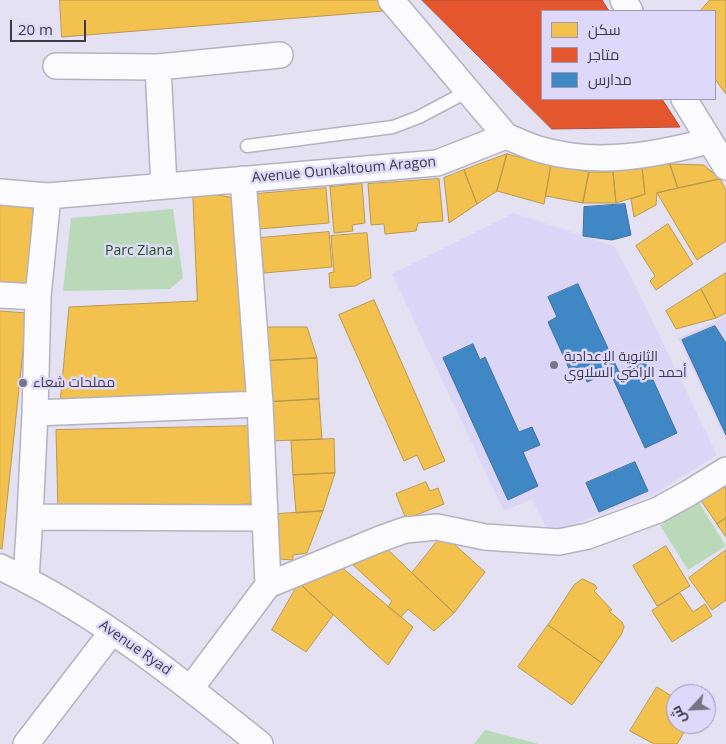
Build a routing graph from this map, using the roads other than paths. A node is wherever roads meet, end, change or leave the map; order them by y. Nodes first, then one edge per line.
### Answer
1 (391, 0) edge
2 (280, 55) dead end
3 (56, 66) dead end
4 (158, 67) junction
5 (468, 91) junction
6 (685, 100) edge
7 (506, 136) junction
8 (709, 141) junction
9 (246, 146) dead end
10 (726, 167) edge
11 (243, 179) junction
12 (164, 186) junction
13 (0, 192) edge
14 (48, 196) junction
15 (0, 295) edge
16 (38, 297) junction
17 (260, 404) junction
18 (35, 413) junction
19 (726, 470) edge
20 (30, 517) junction
21 (265, 518) junction
22 (0, 567) edge
23 (26, 579) junction
24 (268, 585) junction
25 (112, 632) junction
26 (191, 688) junction
27 (257, 743) edge
28 (26, 744) edge

1 - 5 street
2 - 4 street
3 - 4 street
4 - 12 street
5 - 7 street
5 - 9 lane
6 - 8 street
7 - 8 street
7 - 11 street, Avenue Ounkaltoum Aragon
8 - 10 street
11 - 12 street, Avenue Ounkaltoum Aragon
11 - 17 street
12 - 14 street, Avenue Ounkaltoum Aragon
13 - 14 street, Avenue Ounkaltoum Aragon
14 - 16 street
15 - 16 street
16 - 18 street
17 - 18 street
17 - 21 street
18 - 20 street
19 - 24 street
20 - 21 street
20 - 23 street
21 - 24 street
22 - 23 street, Avenue Ryad
23 - 25 street, Avenue Ryad
24 - 26 street
25 - 26 street, Avenue Ryad
25 - 28 street
26 - 27 street, Avenue Ryad

